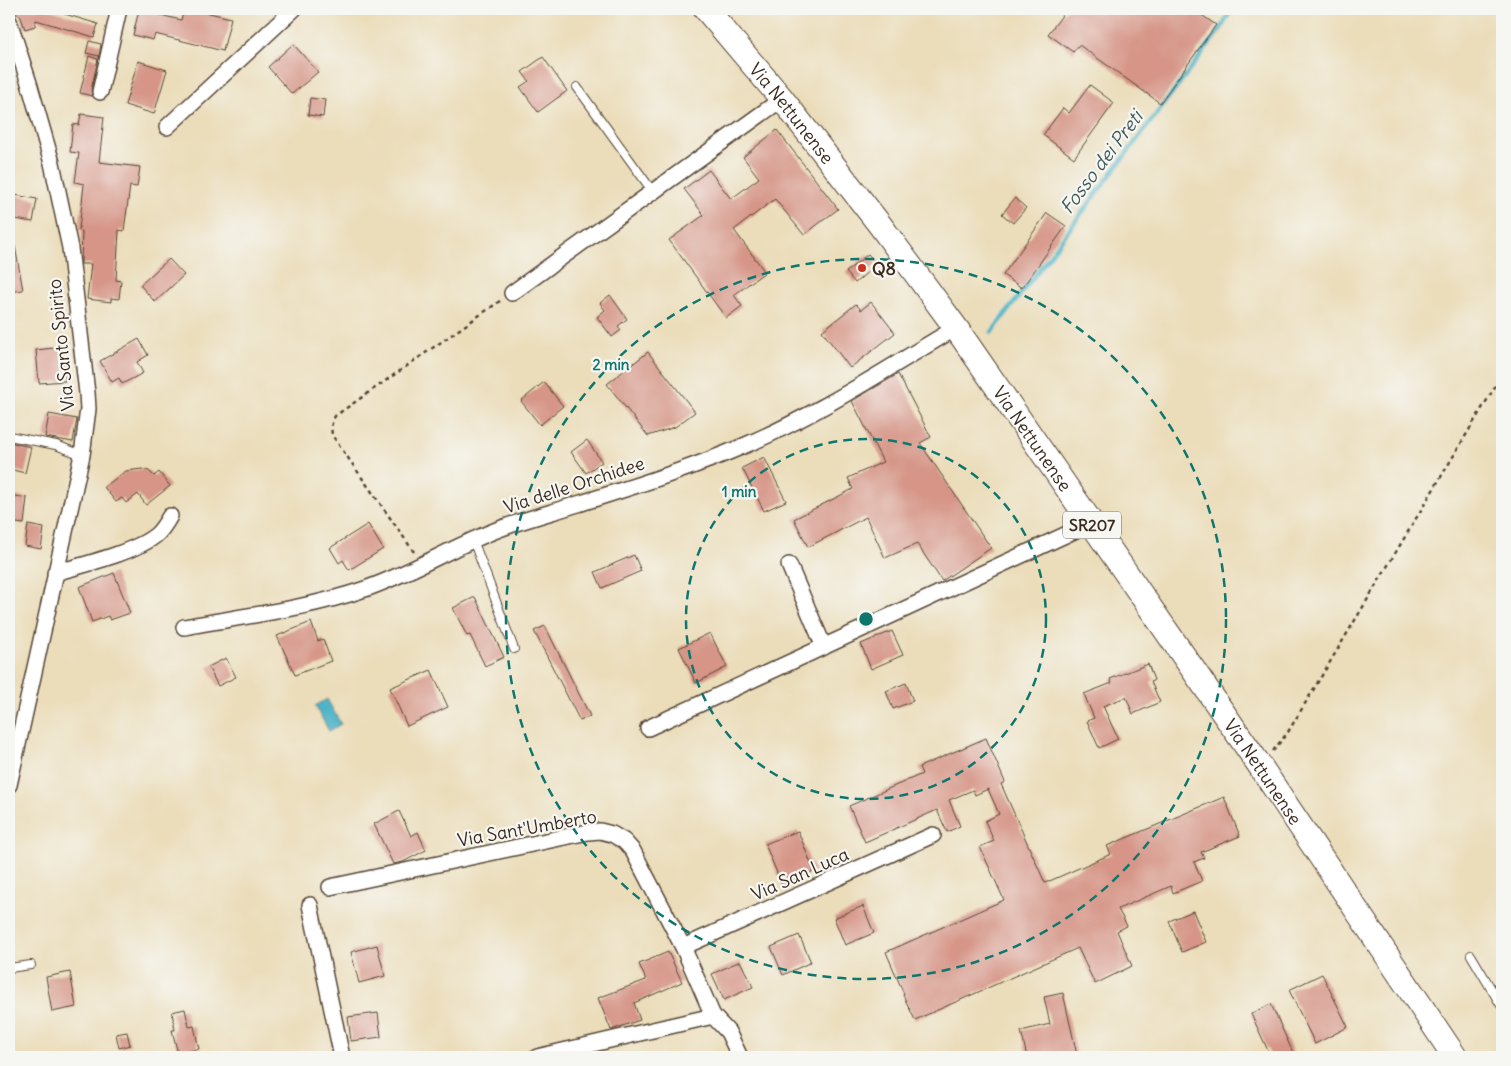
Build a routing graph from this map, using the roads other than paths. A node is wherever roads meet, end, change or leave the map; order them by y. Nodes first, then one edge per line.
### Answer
1 (119, 9) edge
2 (294, 9) edge
3 (706, 9) edge
4 (9, 21) edge
5 (578, 86) dead end
6 (100, 92) dead end
7 (782, 99) junction
8 (167, 127) dead end
9 (653, 192) junction
10 (512, 294) road end
11 (956, 328) junction
12 (9, 436) edge
13 (82, 455) junction
14 (170, 516) dead end
15 (1091, 524) junction
16 (473, 540) junction
17 (789, 565) dead end
18 (55, 573) junction
19 (184, 628) dead end
20 (824, 647) junction
21 (514, 649) dead end
22 (648, 728) dead end
23 (9, 785) edge
24 (933, 835) dead end
25 (330, 887) dead end
26 (310, 905) dead end
27 (683, 947) junction
28 (1471, 955) dead end
29 (31, 965) dead end
30 (9, 968) edge
31 (1502, 1006) edge
32 (713, 1016) junction
33 (342, 1057) edge
34 (538, 1057) edge
35 (740, 1057) edge
36 (1455, 1057) edge

1 - 6 street
2 - 8 street
3 - 7 main road, Via Nettunense / SR207
4 - 13 street, Via Santo Spirito
5 - 9 lane
7 - 9 street
7 - 11 main road, Via Nettunense / SR207
9 - 10 street
11 - 15 main road, Via Nettunense / SR207
11 - 16 street, Via delle Orchidee
12 - 13 lane
13 - 18 street, Via Santo Spirito
14 - 18 street
15 - 20 street
15 - 36 main road, Via Nettunense / SR207
16 - 19 street, Via delle Orchidee
16 - 21 lane
17 - 20 street
18 - 23 street, Via Santo Spirito
20 - 22 street
24 - 27 street, Via San Luca
25 - 27 street, Via Sant'Umberto
26 - 33 street
27 - 32 street, Via Sant'Umberto
28 - 31 lane
29 - 30 lane
32 - 34 street
32 - 35 street, Via Sant'Umberto

